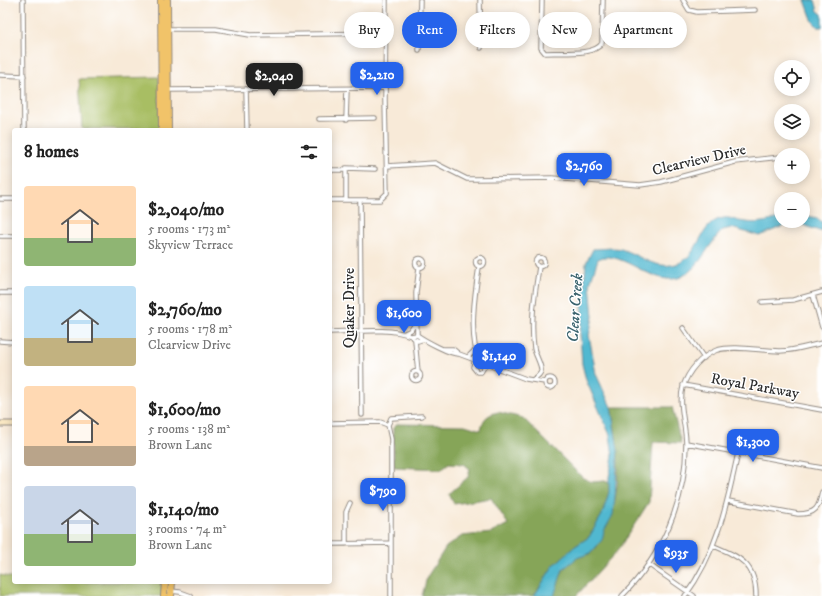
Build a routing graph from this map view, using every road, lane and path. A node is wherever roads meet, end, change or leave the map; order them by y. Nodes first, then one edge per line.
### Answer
1 (23, 0) edge
2 (161, 0) edge
3 (167, 0) edge
4 (386, 0) edge
5 (420, 0) edge
6 (480, 0) edge
7 (542, 0) edge
8 (603, 0) edge
9 (683, 0) edge
10 (755, 10) dead end
11 (386, 12) edge
12 (480, 12) edge
13 (165, 29) junction
14 (344, 34) edge
15 (386, 48) edge
16 (419, 50) dead end
17 (0, 75) edge
18 (24, 76) junction
19 (385, 88) junction
20 (246, 89) junction
21 (347, 89) junction
22 (165, 90) junction
23 (375, 118) dead end
24 (319, 119) dead end
25 (346, 120) junction
26 (24, 128) edge
27 (162, 128) edge
28 (168, 128) edge
29 (247, 128) edge
30 (774, 158) edge
31 (387, 166) junction
32 (375, 169) dead end
33 (332, 170) edge
34 (346, 170) junction
35 (0, 199) edge
36 (12, 199) edge
37 (332, 200) edge
38 (346, 200) junction
39 (360, 200) junction
40 (0, 236) edge
41 (12, 236) edge
42 (539, 266) dead end
43 (479, 267) dead end
44 (419, 268) dead end
45 (822, 292) edge
46 (0, 293) edge
47 (12, 293) edge
48 (813, 295) junction
49 (762, 302) dead end
50 (416, 323) junction
51 (822, 327) edge
52 (683, 328) dead end
53 (332, 332) edge
54 (361, 332) junction
55 (405, 334) junction
56 (417, 335) junction
57 (411, 336) junction
58 (415, 340) junction
59 (421, 340) junction
60 (0, 341) edge
61 (12, 342) edge
62 (822, 343) edge
63 (476, 349) junction
64 (468, 357) junction
65 (704, 358) junction
66 (475, 360) junction
67 (480, 362) junction
68 (486, 364) junction
69 (418, 372) dead end
70 (540, 372) junction
71 (532, 380) junction
72 (683, 385) junction
73 (822, 410) edge
74 (362, 415) dead end
75 (422, 416) dead end
76 (332, 423) edge
77 (0, 424) edge
78 (12, 424) edge
79 (388, 425) junction
80 (686, 443) junction
81 (738, 453) junction
82 (822, 468) edge
83 (822, 492) edge
84 (728, 501) junction
85 (350, 503) dead end
86 (391, 543) junction
87 (332, 544) edge
88 (346, 544) junction
89 (714, 546) junction
90 (648, 564) junction
91 (166, 584) edge
92 (171, 584) edge
93 (688, 592) junction
94 (168, 594) edge
95 (191, 596) edge
96 (391, 596) edge
97 (622, 596) edge
98 (685, 596) edge
99 (694, 596) edge
100 (756, 596) edge

1 - 18 street
2 - 13 main road
3 - 13 main road
4 - 11 street
5 - 16 street
6 - 12 street
7 - 8 street
9 - 10 street
13 - 14 street
13 - 22 main road
15 - 19 street
17 - 18 street
18 - 26 street
19 - 21 street
19 - 31 street
20 - 21 street
20 - 22 street
20 - 29 street
21 - 25 street
22 - 27 main road
22 - 28 main road
23 - 25 street
24 - 25 street
30 - 31 street, Clearview Drive
31 - 39 street
32 - 34 street
33 - 34 street
34 - 38 street
35 - 36 street
37 - 38 street
38 - 39 street
39 - 54 street, Quaker Drive
40 - 41 street
42 - 70 street
43 - 63 street
44 - 50 street
45 - 48 street
46 - 47 street
48 - 49 street
48 - 51 street
50 - 55 street
50 - 56 street
52 - 65 street
53 - 54 street
54 - 55 street
54 - 74 street, Quaker Drive
55 - 57 street
56 - 57 street
56 - 59 street
57 - 58 street
58 - 59 street
58 - 69 street
59 - 64 street
60 - 61 street
62 - 65 street
63 - 64 street
63 - 67 street
64 - 66 street
65 - 72 street
66 - 67 street
66 - 68 street
67 - 68 street
68 - 71 street
70 - 71 street
70 - 71 street
72 - 73 street, Royal Parkway
72 - 80 street
75 - 79 street
76 - 79 street
77 - 78 street
79 - 86 street
80 - 81 street
80 - 90 street
81 - 82 street
81 - 84 street
83 - 84 street
84 - 89 street
85 - 88 street
86 - 88 street
86 - 96 street
87 - 88 street
89 - 93 street
89 - 100 street
90 - 93 street
90 - 97 street
91 - 94 main road
92 - 94 main road
93 - 98 street
93 - 99 street
94 - 95 street

